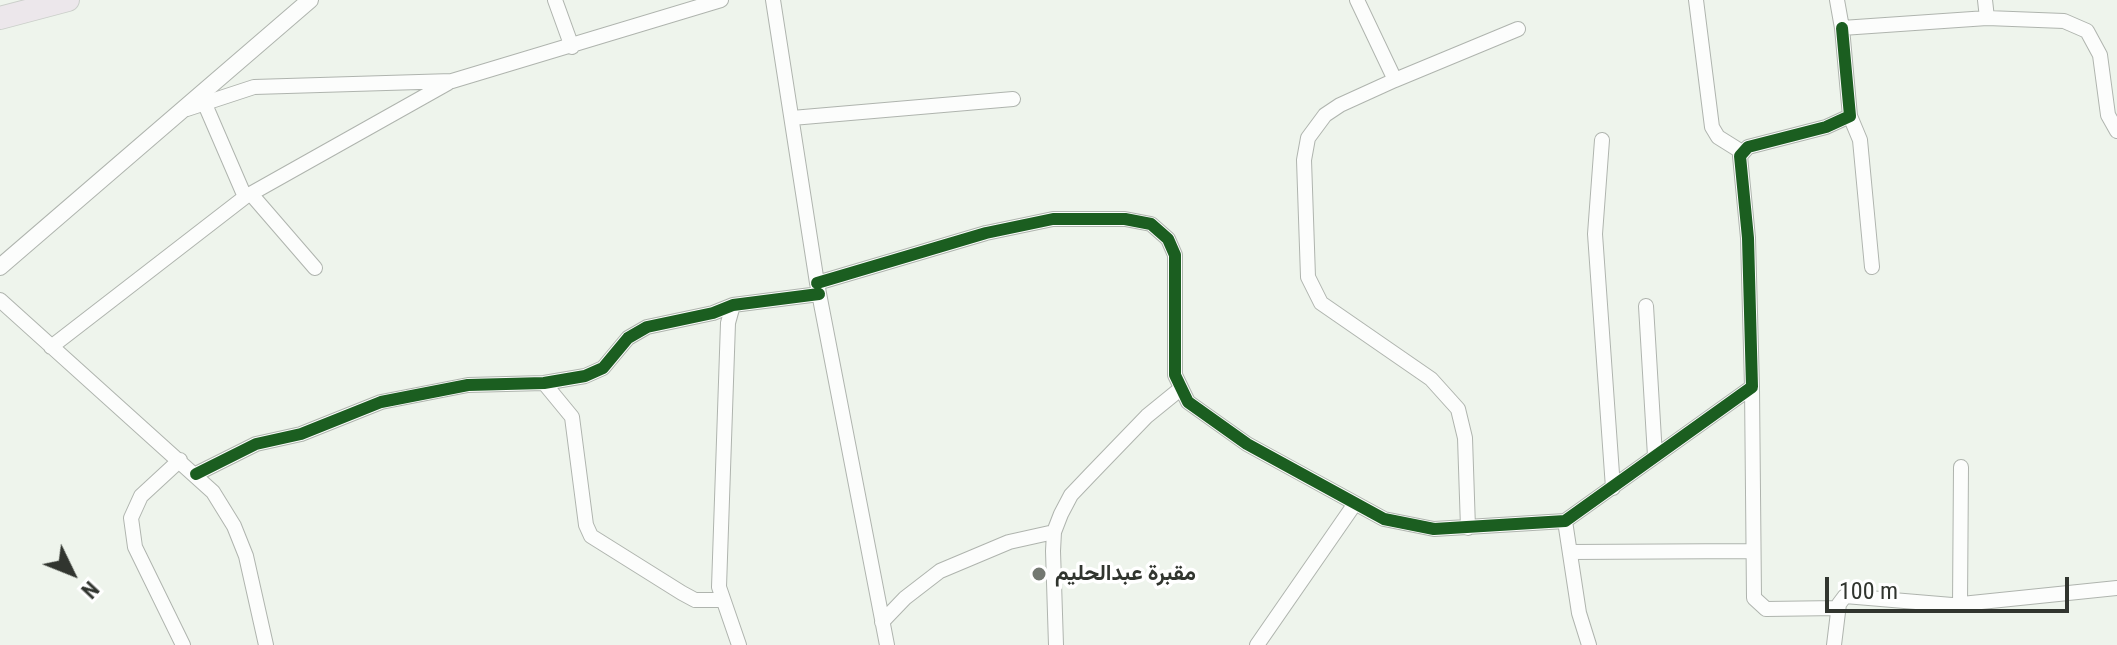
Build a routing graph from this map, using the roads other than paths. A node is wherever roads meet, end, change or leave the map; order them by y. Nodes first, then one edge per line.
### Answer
1 (68, 0) edge
2 (310, 0) edge
3 (555, 0) edge
4 (721, 0) edge
5 (773, 0) edge
6 (1357, 0) edge
7 (1696, 0) edge
8 (1837, 0) edge
9 (1985, 0) edge
10 (0, 18) edge
11 (1987, 18) junction
12 (1842, 28) junction
13 (1518, 29) dead end
14 (572, 47) junction
15 (1395, 80) junction
16 (452, 81) junction
17 (1013, 99) dead end
18 (204, 102) junction
19 (183, 111) junction
20 (1850, 116) junction
21 (792, 118) junction
22 (2117, 131) edge
23 (1602, 140) dead end
24 (1742, 152) junction
25 (248, 195) junction
26 (0, 267) edge
27 (1872, 267) dead end
28 (315, 268) dead end
29 (818, 288) junction
30 (0, 300) edge
31 (733, 305) junction
32 (1646, 306) dead end
33 (51, 347) junction
34 (544, 383) junction
35 (1752, 387) junction
36 (1179, 390) junction
37 (1655, 456) junction
38 (180, 460) junction
39 (1961, 467) dead end
40 (196, 474) junction
41 (1613, 488) junction
42 (1354, 505) junction
43 (1565, 521) junction
44 (1468, 528) junction
45 (1054, 532) junction
46 (1752, 551) junction
47 (1570, 552) junction
48 (2117, 588) edge
49 (721, 600) junction
50 (1960, 605) junction
51 (1838, 608) junction
52 (882, 622) junction
53 (183, 645) edge
54 (266, 645) edge
55 (739, 645) edge
56 (887, 645) edge
57 (1056, 645) edge
58 (1257, 645) edge
59 (1589, 645) edge
60 (1834, 645) edge

1 - 10 main road
2 - 19 street
3 - 14 street
4 - 14 street
5 - 21 street
6 - 15 street
7 - 24 street
8 - 12 street
9 - 11 street
11 - 12 street
11 - 22 street
12 - 20 street
13 - 15 street
14 - 16 street
15 - 44 street
16 - 18 street
16 - 25 street
17 - 21 street
18 - 19 street
18 - 25 street
19 - 26 street
20 - 24 street
20 - 27 street
21 - 29 street
23 - 41 street
24 - 35 street
25 - 28 street
25 - 33 street
29 - 31 street
29 - 36 street
29 - 52 street
30 - 33 street
31 - 34 street
31 - 49 street
32 - 37 street
33 - 38 street
34 - 40 street
34 - 49 street
35 - 37 street
35 - 46 street
36 - 42 street
36 - 45 street
37 - 41 street
38 - 40 street
38 - 53 street
39 - 50 street
40 - 54 street
41 - 43 street
42 - 44 street
42 - 58 street
43 - 44 street
43 - 47 street
45 - 52 street
45 - 57 street
46 - 47 street
46 - 51 street
47 - 59 street
48 - 50 street
49 - 55 street
50 - 51 street
51 - 60 street
52 - 56 street

